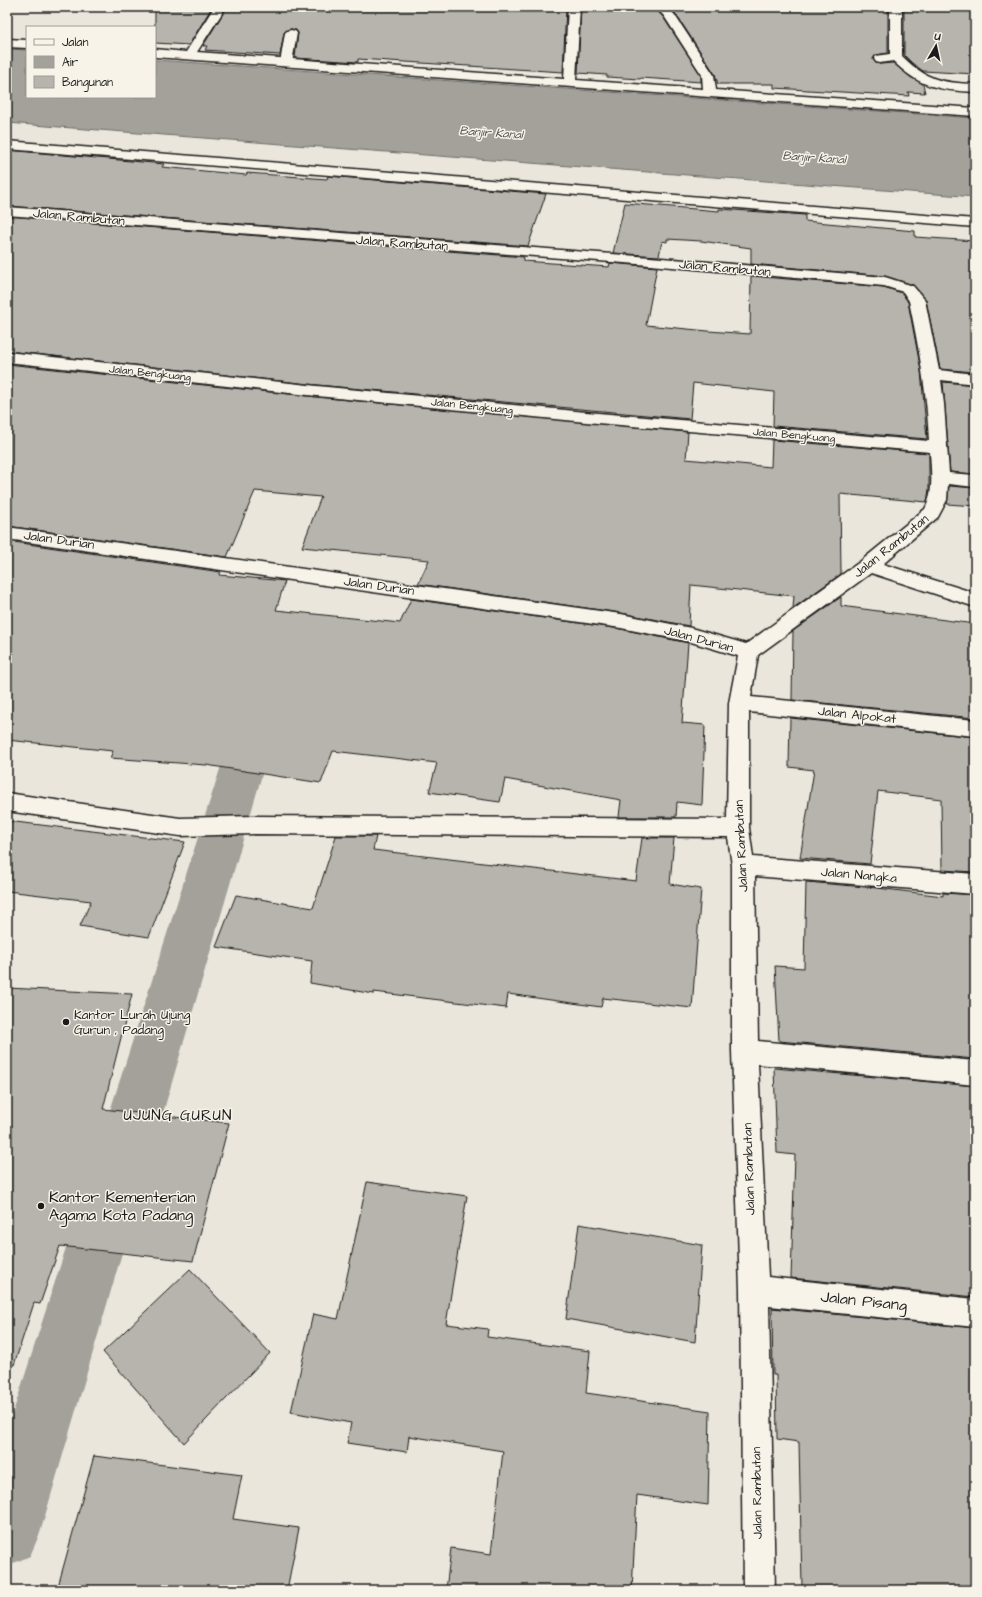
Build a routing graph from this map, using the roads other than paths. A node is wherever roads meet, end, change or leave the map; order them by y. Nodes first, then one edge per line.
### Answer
1 (220, 7) edge
2 (574, 7) edge
3 (661, 7) edge
4 (896, 11) dead end
5 (291, 33) dead end
6 (7, 43) edge
7 (26, 44) edge
8 (156, 53) edge
9 (189, 56) junction
10 (896, 57) junction
11 (880, 60) dead end
12 (286, 63) junction
13 (570, 84) junction
14 (975, 88) edge
15 (710, 93) junction
16 (975, 112) edge
17 (7, 145) edge
18 (7, 211) edge
19 (975, 223) edge
20 (7, 357) edge
21 (932, 374) junction
22 (975, 379) edge
23 (937, 447) junction
24 (940, 478) junction
25 (975, 481) edge
26 (7, 533) edge
27 (868, 566) junction
28 (975, 600) edge
29 (749, 652) junction
30 (739, 703) junction
31 (975, 728) edge
32 (7, 802) edge
33 (738, 828) junction
34 (743, 866) junction
35 (975, 884) edge
36 (745, 1051) junction
37 (975, 1073) edge
38 (754, 1290) junction
39 (975, 1313) edge
40 (759, 1590) edge

1 - 9 street
2 - 13 street
3 - 15 street
4 - 10 street
5 - 12 street
6 - 7 street
8 - 9 street
9 - 12 street
10 - 11 street
10 - 14 street
12 - 13 street
13 - 15 street
15 - 16 street
17 - 19 street
18 - 21 street, Jalan Rambutan
20 - 23 street, Jalan Bengkuang
21 - 22 street
21 - 23 street, Jalan Rambutan
23 - 24 street, Jalan Rambutan
24 - 25 street
24 - 27 street, Jalan Rambutan
26 - 29 street, Jalan Durian
27 - 28 street
27 - 29 street, Jalan Rambutan
29 - 30 street, Jalan Rambutan
30 - 31 street, Jalan Alpokat
30 - 33 street, Jalan Rambutan
32 - 33 street
33 - 34 street, Jalan Rambutan
34 - 35 street, Jalan Nangka
34 - 36 street, Jalan Rambutan
36 - 37 street
36 - 38 street, Jalan Rambutan
38 - 39 street, Jalan Pisang
38 - 40 street, Jalan Rambutan

